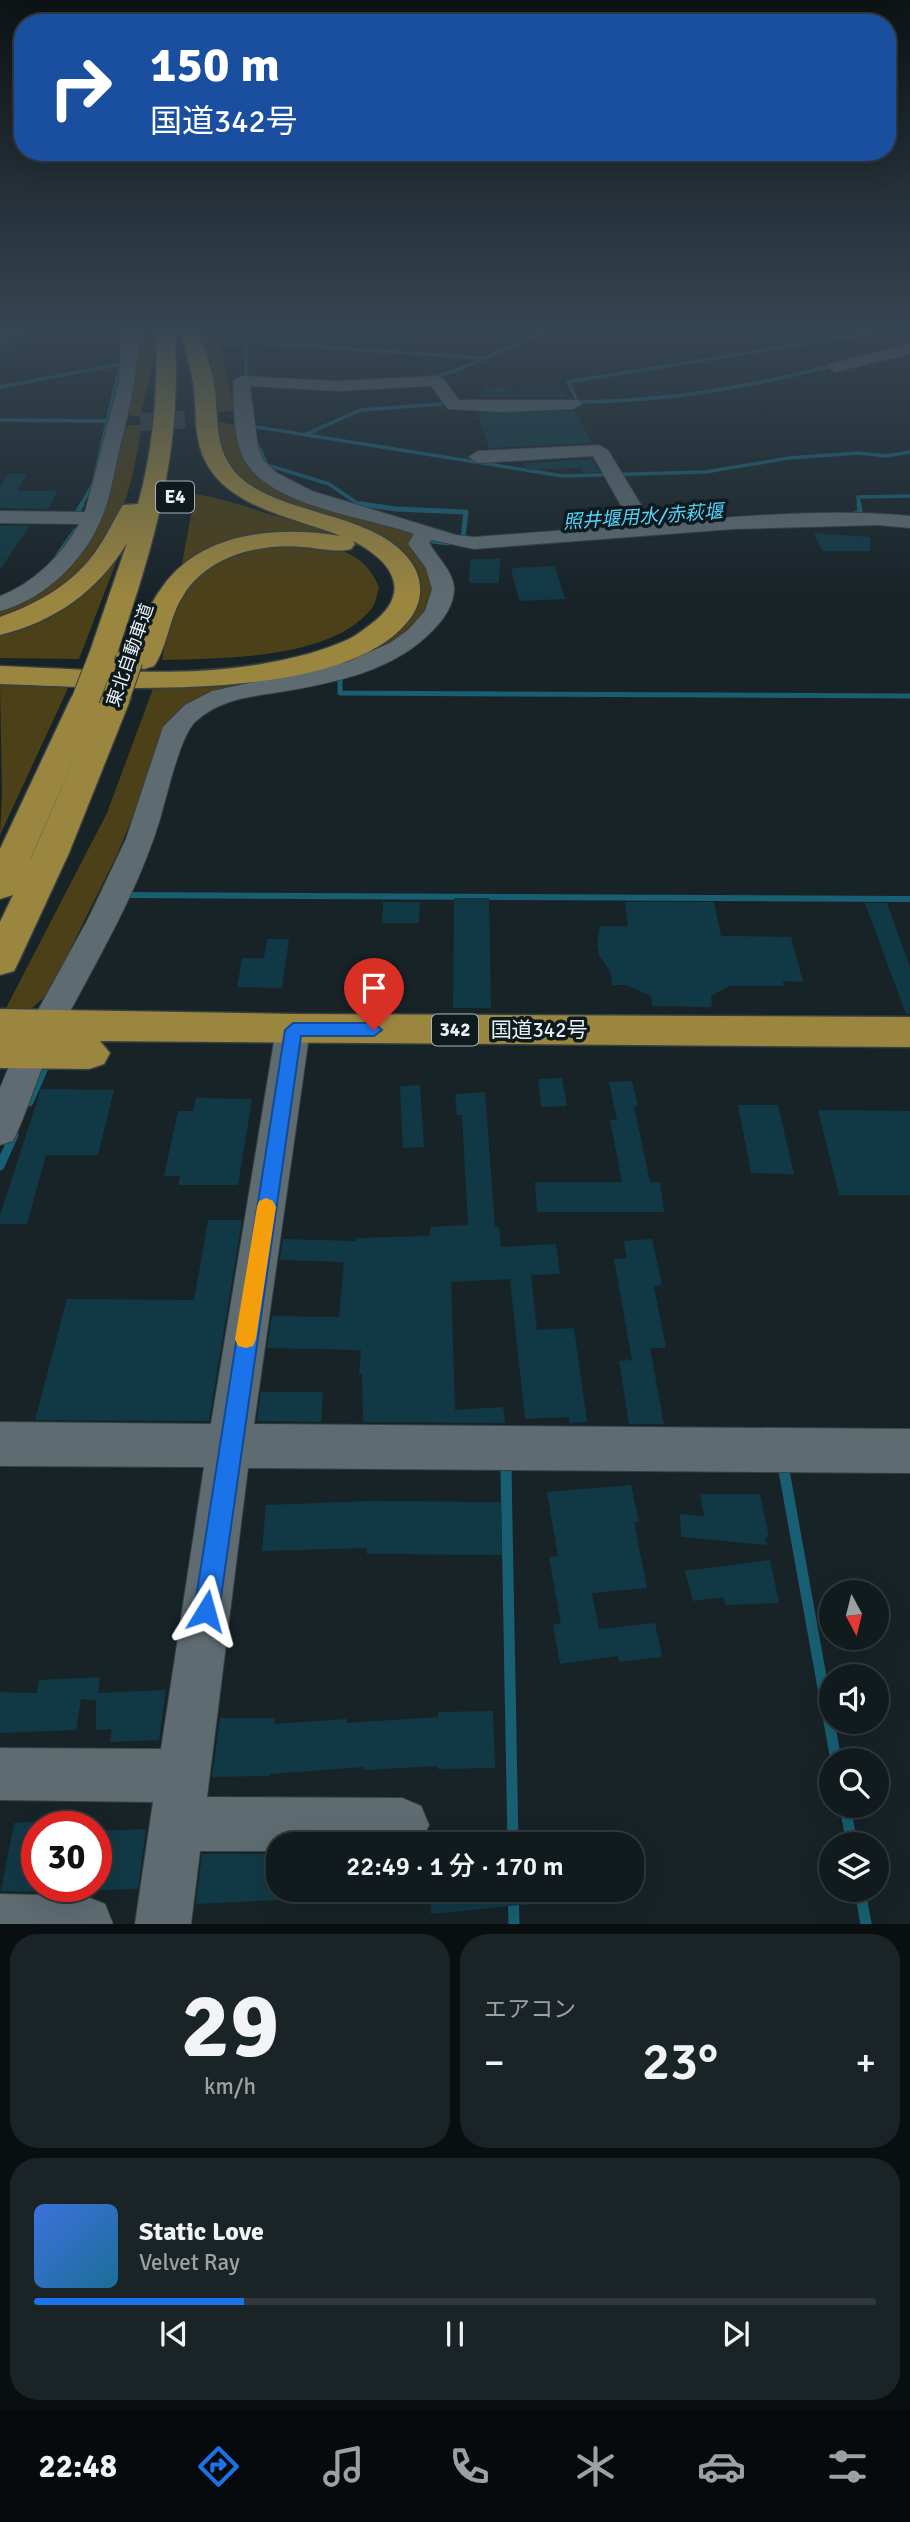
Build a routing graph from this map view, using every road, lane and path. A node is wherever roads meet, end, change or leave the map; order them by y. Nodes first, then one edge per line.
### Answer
1 (118, 419) edge
2 (158, 419) edge
3 (164, 419) edge
4 (186, 419) edge
5 (207, 419) edge
6 (238, 419) edge
7 (140, 422) tunnel mouth
8 (117, 424) junction
9 (478, 457) dead end
10 (173, 508) dead end
11 (0, 517) edge
12 (92, 518) junction
13 (910, 522) edge
14 (645, 529) junction
15 (431, 533) junction
16 (156, 576) dead end
17 (0, 604) edge
18 (0, 627) edge
19 (125, 660) junction
20 (0, 666) edge
21 (0, 675) edge
22 (111, 698) junction
23 (0, 887) edge
24 (0, 961) edge
25 (0, 1024) edge
26 (910, 1032) edge
27 (291, 1042) junction
28 (26, 1043) edge
29 (910, 1058) edge
30 (0, 1131) edge
31 (0, 1444) edge
32 (229, 1446) junction
33 (910, 1451) edge
34 (0, 1774) edge
35 (180, 1800) junction
36 (402, 1825) dead end
37 (0, 1923) edge
38 (85, 1923) edge
39 (163, 1923) edge

1 - 8 street
2 - 18 highway
3 - 19 highway, 東北自動車道 / E4
4 - 10 highway, E4
5 - 21 highway
6 - 15 street
7 - 8 street
8 - 12 street
9 - 14 street
11 - 12 street
12 - 17 street
13 - 14 street
14 - 15 street
15 - 28 street
16 - 19 highway, 東北自動車道 / E4
19 - 20 highway
19 - 22 highway, E4
19 - 22 highway, 東北自動車道 / E4, bridge
22 - 23 highway, 東北自動車道 / E4
22 - 24 highway, E4
25 - 28 highway, 国道342号 / 342
26 - 27 highway, 国道342号 / 342
27 - 28 highway, 国道342号 / 342
27 - 29 highway, 国道342号 / 342
27 - 32 street
28 - 30 street
31 - 32 street
32 - 33 street
32 - 35 street
34 - 35 street
35 - 36 street
35 - 39 street
37 - 38 street

